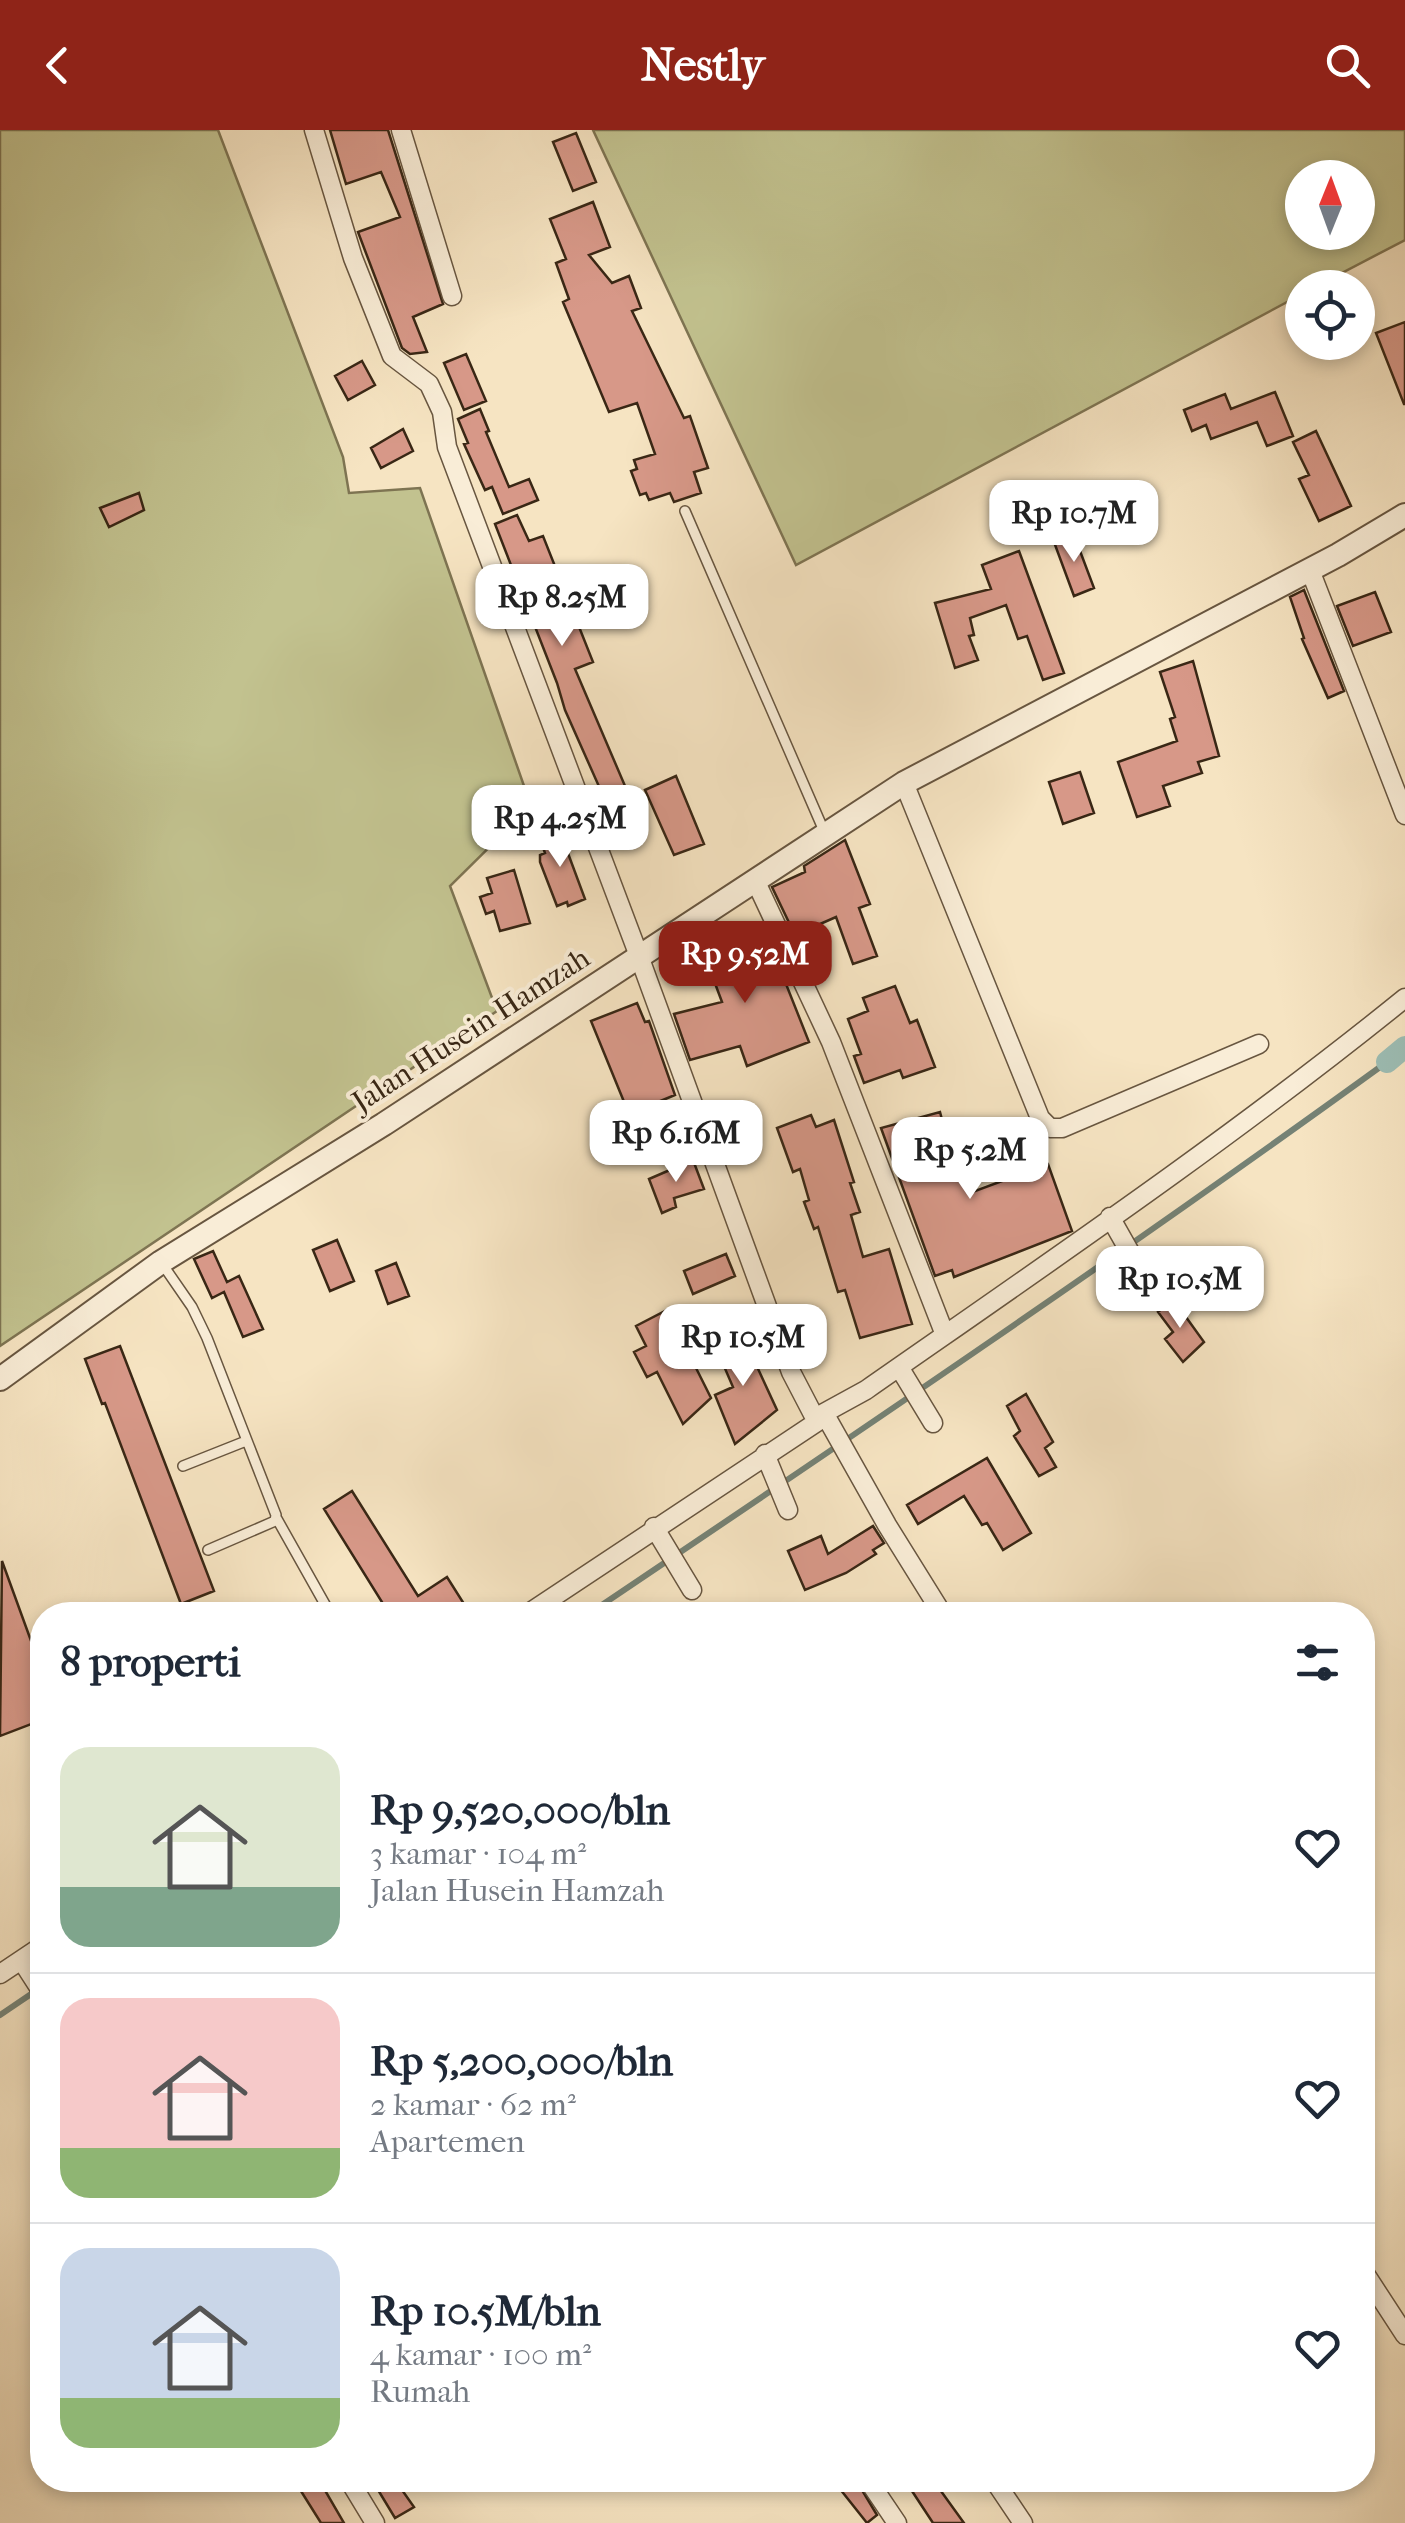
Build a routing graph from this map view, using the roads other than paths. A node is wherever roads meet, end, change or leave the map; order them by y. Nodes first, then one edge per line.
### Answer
1 (314, 130) edge
2 (401, 130) edge
3 (452, 296) dead end
4 (685, 511) dead end
5 (1405, 515) edge
6 (1310, 570) junction
7 (904, 783) junction
8 (1405, 815) edge
9 (825, 834) junction
10 (755, 880) junction
11 (640, 956) junction
12 (1405, 998) edge
13 (1259, 1044) dead end
14 (1113, 1222) junction
15 (162, 1262) junction
16 (1140, 1270) dead end
17 (946, 1334) junction
18 (903, 1373) junction
19 (0, 1379) edge
20 (930, 1418) dead end
21 (824, 1420) junction
22 (246, 1441) junction
23 (766, 1458) junction
24 (183, 1466) dead end
25 (785, 1503) dead end
26 (277, 1519) junction
27 (657, 1530) junction
28 (208, 1550) dead end
29 (689, 1584) dead end
30 (323, 1602) edge
31 (546, 1602) edge
32 (936, 1602) edge
33 (30, 1955) edge
34 (22, 1961) junction
35 (30, 1973) edge
36 (0, 1974) edge
37 (1375, 2290) edge
38 (1405, 2335) edge
39 (356, 2492) edge
40 (876, 2492) edge
41 (1002, 2492) edge
42 (375, 2523) edge
43 (898, 2523) edge
44 (1024, 2523) edge

1 - 11 street
2 - 3 street
4 - 9 lane
5 - 6 street, Jalan Husein Hamzah
6 - 7 street, Jalan Husein Hamzah
6 - 8 street
7 - 9 street, Jalan Husein Hamzah
7 - 13 street
9 - 10 street, Jalan Husein Hamzah
10 - 11 street, Jalan Husein Hamzah
10 - 17 street
11 - 15 street, Jalan Husein Hamzah
11 - 21 street
12 - 14 street
14 - 16 street
14 - 17 street
15 - 19 street, Jalan Husein Hamzah
15 - 22 lane
17 - 18 street
18 - 20 street
18 - 21 street
21 - 23 street
21 - 32 street
22 - 24 lane
22 - 26 lane
23 - 25 street
23 - 27 street
26 - 28 lane
26 - 30 lane
27 - 29 street
27 - 31 street
33 - 34 street
34 - 35 street
34 - 36 street
37 - 38 street
39 - 42 street
40 - 43 street
41 - 44 street

